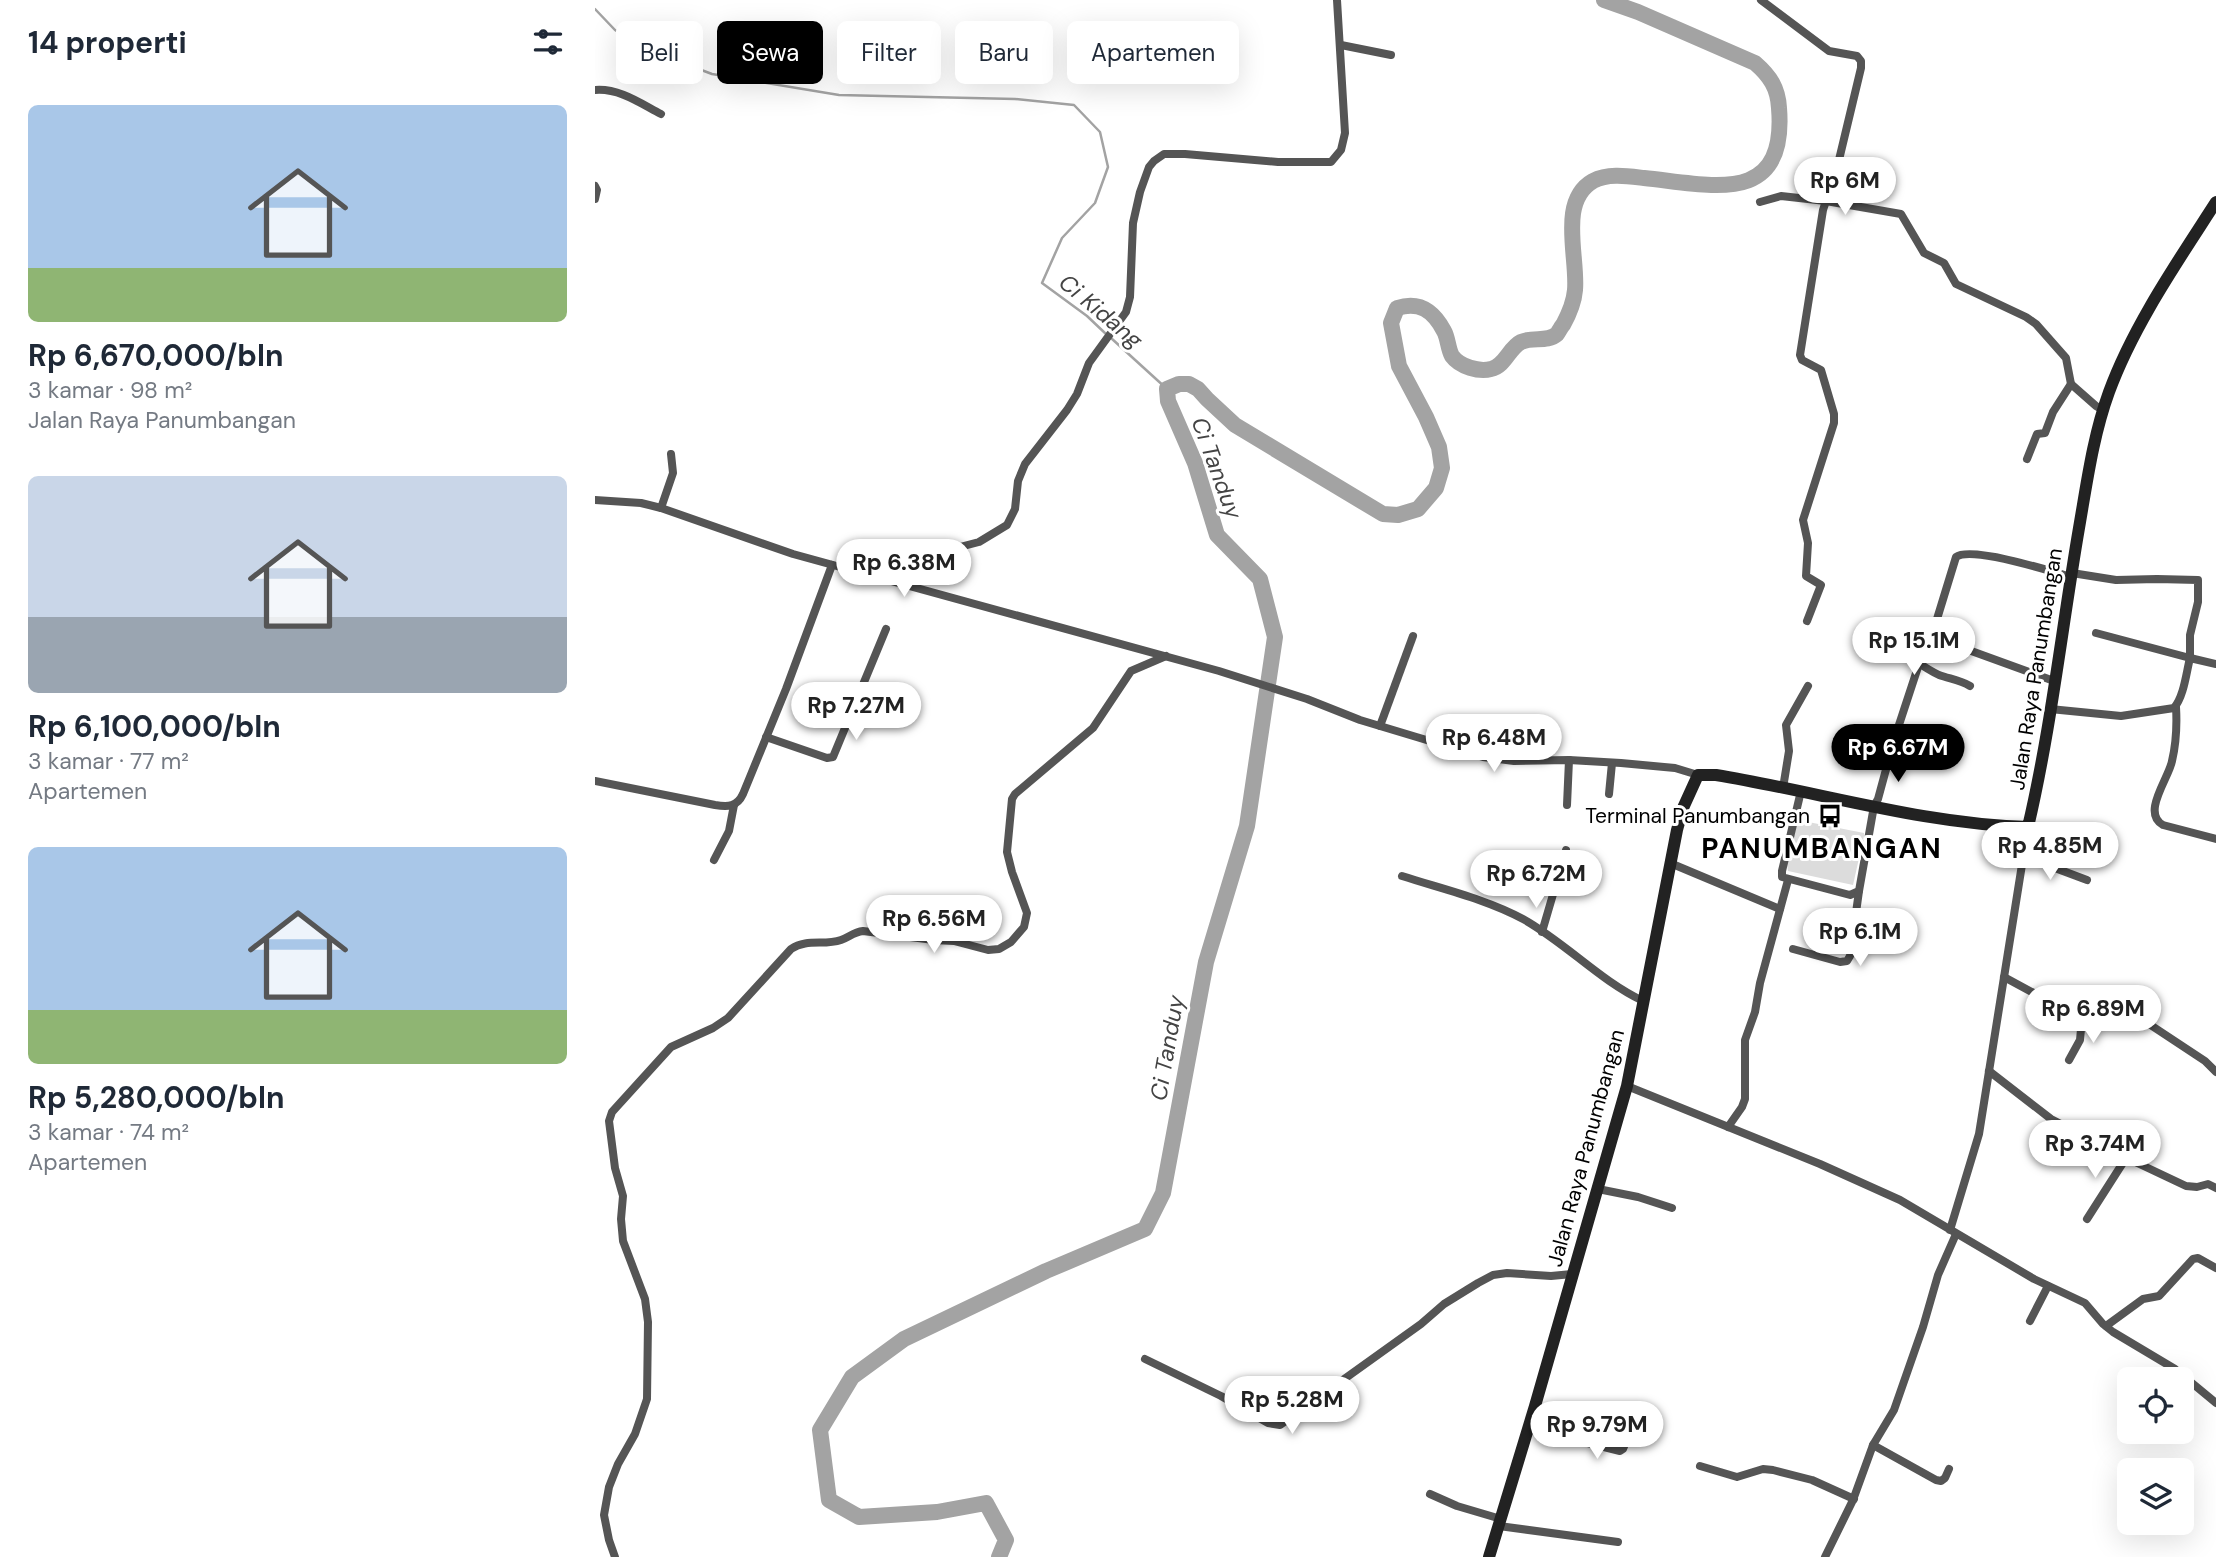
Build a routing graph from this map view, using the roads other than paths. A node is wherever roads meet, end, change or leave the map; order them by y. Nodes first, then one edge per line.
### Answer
1 (1338, 0) edge
2 (1761, 0) edge
3 (1341, 45) junction
4 (1391, 55) dead end
5 (595, 90) edge
6 (661, 114) dead end
7 (595, 186) edge
8 (595, 199) edge
9 (1826, 201) junction
10 (1760, 202) dead end
11 (2216, 202) edge
12 (2071, 384) junction
13 (2103, 410) junction
14 (671, 454) dead end
15 (2027, 459) dead end
16 (595, 500) edge
17 (661, 508) junction
18 (832, 565) junction
19 (2071, 575) junction
20 (888, 580) junction
21 (1807, 621) dead end
22 (886, 629) dead end
23 (2096, 633) dead end
24 (1413, 636) dead end
25 (1930, 636) junction
26 (1864, 645) dead end
27 (1166, 656) junction
28 (2190, 658) junction
29 (1920, 663) junction
30 (2216, 664) edge
31 (2054, 681) junction
32 (1808, 686) dead end
33 (1970, 686) dead end
34 (2176, 706) junction
35 (2050, 709) junction
36 (1380, 726) junction
37 (766, 737) junction
38 (1569, 760) junction
39 (1612, 763) junction
40 (1698, 775) junction
41 (595, 780) edge
42 (1783, 788) junction
43 (1801, 791) junction
44 (1609, 794) dead end
45 (734, 805) junction
46 (1567, 805) dead end
47 (1874, 806) junction
48 (2028, 827) junction
49 (2216, 839) edge
50 (1566, 850) dead end
51 (2023, 856) junction
52 (714, 860) dead end
53 (1670, 863) junction
54 (1402, 876) dead end
55 (1788, 880) junction
56 (2087, 880) dead end
57 (1859, 891) junction
58 (1780, 909) junction
59 (1542, 932) junction
60 (1793, 949) dead end
61 (2004, 977) junction
62 (1643, 1001) junction
63 (2082, 1017) junction
64 (2069, 1060) dead end
65 (1989, 1071) junction
66 (2216, 1072) edge
67 (1627, 1086) junction
68 (1728, 1127) junction
69 (2126, 1158) junction
70 (2216, 1188) edge
71 (1598, 1189) junction
72 (1672, 1208) dead end
73 (2087, 1219) dead end
74 (1953, 1232) junction
75 (2216, 1268) edge
76 (1573, 1274) junction
77 (2048, 1286) junction
78 (2030, 1321) dead end
79 (2106, 1326) junction
80 (1145, 1359) dead end
81 (2216, 1403) edge
82 (1657, 1426) dead end
83 (1528, 1428) junction
84 (1873, 1445) junction
85 (1700, 1466) dead end
86 (1949, 1469) dead end
87 (1430, 1494) dead end
88 (1854, 1499) junction
89 (1500, 1523) junction
90 (1618, 1542) dead end
91 (615, 1557) edge
92 (1489, 1557) edge
93 (1825, 1557) edge

1 - 3 street
2 - 9 street
3 - 4 street
3 - 20 street
5 - 6 street
7 - 8 street
9 - 10 street
9 - 12 street
9 - 21 street
11 - 13 main road, Jalan Raya Panumbangan
12 - 13 street
12 - 15 street
13 - 19 main road, Jalan Raya Panumbangan
14 - 17 street
16 - 17 street
17 - 18 street
18 - 20 street
18 - 37 street
19 - 25 street
19 - 28 street
19 - 31 main road, Jalan Raya Panumbangan
20 - 27 street
22 - 37 street
23 - 28 street
24 - 36 street
25 - 29 street
25 - 31 street
26 - 29 street
27 - 36 street
27 - 91 street
28 - 30 street
28 - 34 street
29 - 33 street
29 - 47 street
31 - 35 main road, Jalan Raya Panumbangan
32 - 42 street
34 - 35 street
34 - 49 street
35 - 48 main road, Jalan Raya Panumbangan
36 - 38 street
37 - 45 street
38 - 39 street
38 - 46 street
39 - 40 street
39 - 44 street
40 - 42 main road
40 - 53 main road, Jalan Raya Panumbangan
41 - 45 street
42 - 43 main road
43 - 47 main road
43 - 55 street
45 - 52 street
47 - 48 main road
47 - 57 street
48 - 51 street
50 - 59 street
51 - 56 street
51 - 61 street
53 - 58 street
53 - 62 main road, Jalan Raya Panumbangan
54 - 59 street
55 - 57 street
55 - 58 street
57 - 60 street
58 - 68 street
59 - 62 street
61 - 63 street
61 - 65 street
62 - 67 main road, Jalan Raya Panumbangan
63 - 64 street
63 - 66 street
65 - 69 street
65 - 74 street
67 - 68 street
67 - 71 main road, Jalan Raya Panumbangan
68 - 74 street
69 - 70 street
69 - 73 street
71 - 72 street
71 - 76 main road, Jalan Raya Panumbangan
74 - 77 street
74 - 84 street
75 - 79 street
76 - 80 street
76 - 83 main road, Jalan Raya Panumbangan
77 - 78 street
77 - 79 street
79 - 81 street
82 - 83 street
83 - 89 main road, Jalan Raya Panumbangan
84 - 86 street
84 - 88 street
85 - 88 street
87 - 89 street
88 - 93 street
89 - 90 street
89 - 92 main road, Jalan Raya Panumbangan

